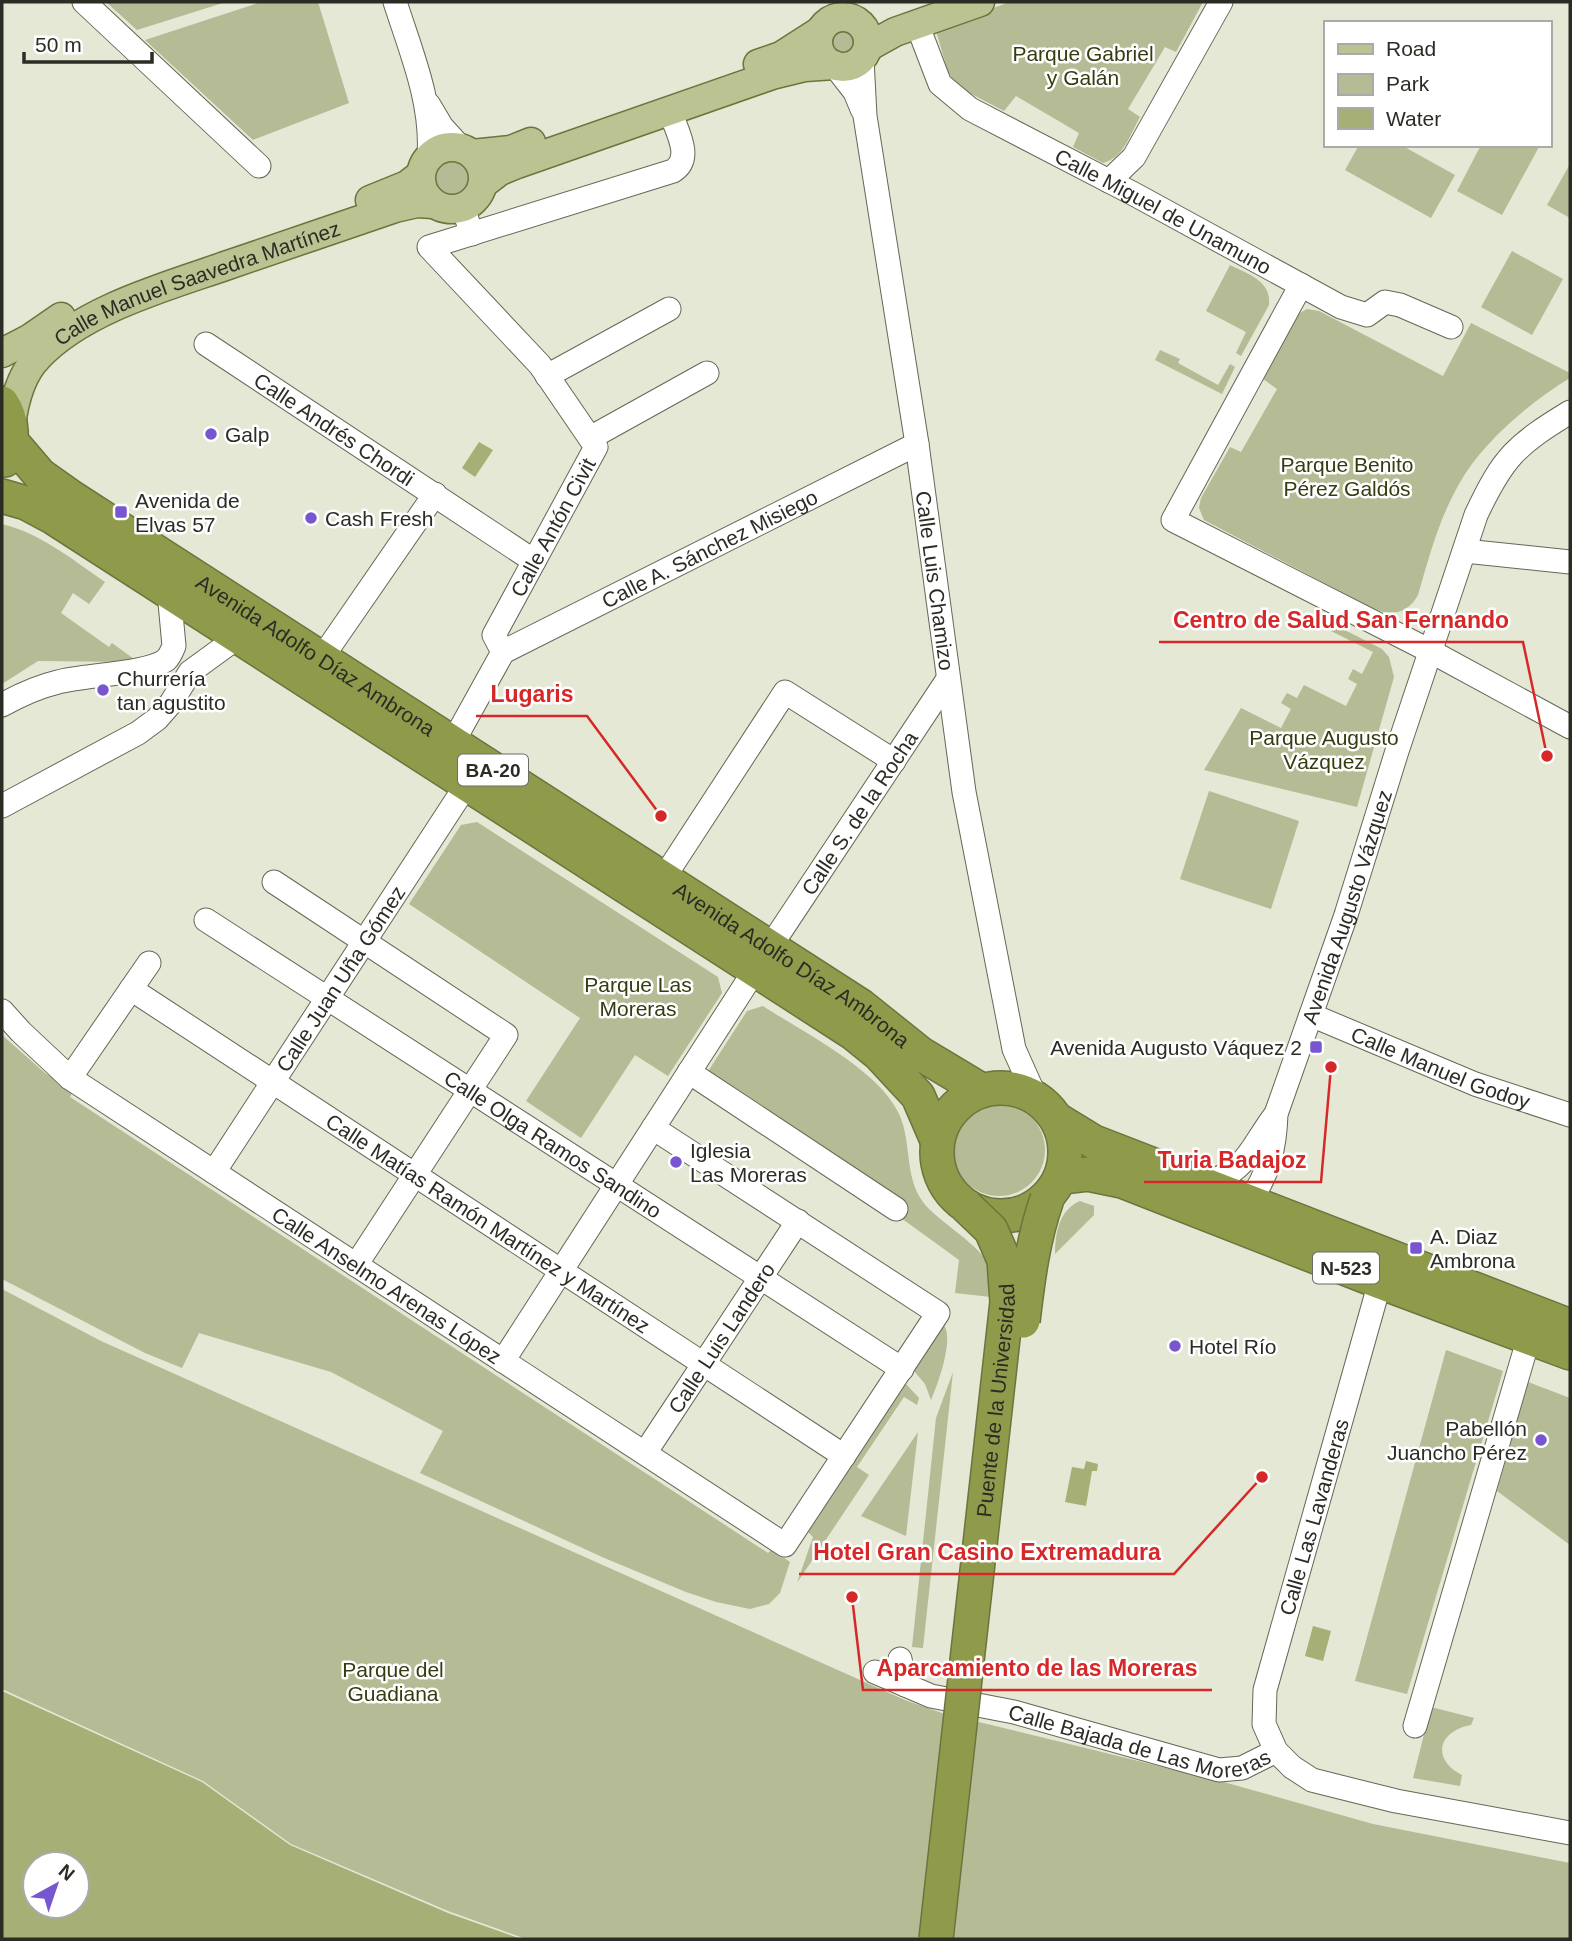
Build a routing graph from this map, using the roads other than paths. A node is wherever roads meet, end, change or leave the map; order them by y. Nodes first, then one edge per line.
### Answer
1 (84, 2) edge
2 (395, 2) edge
3 (980, 2) edge
4 (1221, 2) edge
5 (925, 13) edge
6 (845, 25) edge
7 (834, 65) junction
8 (426, 99) junction
9 (670, 111) junction
10 (865, 116) junction
11 (467, 151) junction
12 (1135, 157) junction
13 (259, 166) dead end
14 (424, 166) junction
15 (1108, 181) junction
16 (483, 184) junction
17 (1137, 196) junction
18 (433, 204) junction
19 (468, 221) junction
20 (1301, 285) junction
21 (669, 309) dead end
22 (1451, 327) dead end
23 (206, 344) dead end
24 (2, 353) edge
25 (707, 373) dead end
26 (547, 376) junction
27 (1570, 412) edge
28 (6, 434) edge
29 (590, 438) junction
30 (917, 444) junction
31 (435, 494) junction
32 (2, 496) edge
33 (1465, 551) junction
34 (534, 561) junction
35 (1570, 562) edge
36 (169, 592) junction
37 (238, 636) junction
38 (1430, 650) junction
39 (503, 652) junction
40 (169, 653) junction
41 (321, 659) junction
42 (191, 671) junction
43 (948, 679) junction
44 (2, 705) edge
45 (1570, 727) edge
46 (452, 744) junction
47 (894, 761) junction
48 (467, 784) junction
49 (2, 806) edge
50 (663, 879) junction
51 (274, 881) dead end
52 (206, 920) dead end
53 (364, 941) junction
54 (762, 959) junction
55 (149, 964) dead end
56 (131, 989) junction
57 (327, 998) junction
58 (2, 1011) edge
59 (1311, 1015) junction
60 (690, 1072) junction
61 (71, 1078) junction
62 (272, 1082) junction
63 (470, 1090) junction
64 (981, 1090) junction
65 (1047, 1108) junction
66 (1276, 1114) junction
67 (1570, 1115) edge
68 (653, 1128) junction
69 (937, 1140) junction
70 (214, 1172) junction
71 (415, 1175) junction
72 (1122, 1181) junction
73 (1199, 1182) junction
74 (617, 1185) junction
75 (1054, 1188) junction
76 (1256, 1188) junction
77 (965, 1206) junction
78 (896, 1209) dead end
79 (798, 1221) junction
80 (356, 1265) junction
81 (561, 1271) junction
82 (761, 1278) junction
83 (1380, 1282) junction
84 (1570, 1326) edge
85 (1529, 1337) junction
86 (1570, 1353) edge
87 (503, 1361) junction
88 (704, 1364) junction
89 (902, 1369) junction
90 (645, 1453) junction
91 (844, 1456) junction
92 (900, 1659) dead end
93 (875, 1672) dead end
94 (905, 1685) junction
95 (1415, 1726) dead end
96 (1276, 1751) junction
97 (1570, 1833) edge
98 (936, 1939) edge
99 (952, 1939) edge

1 - 13 street
2 - 8 street
3 - 5 main road
4 - 12 street
5 - 6 main road
5 - 15 street, Calle Miguel de Unamuno
6 - 7 main road
6 - 10 street, Calle Luis Chamizo
6 - 11 main road
7 - 9 main road
7 - 10 street
8 - 11 street
8 - 14 street
9 - 16 main road
9 - 19 street
10 - 30 street, Calle Luis Chamizo
11 - 14 main road
11 - 16 main road
12 - 15 street
12 - 17 street
14 - 18 main road
14 - 24 main road, Calle Manuel Saavedra Martínez
15 - 17 street, Calle Miguel de Unamuno
16 - 19 main road
17 - 20 street, Calle Miguel de Unamuno
18 - 19 main road
18 - 28 main road, Calle Manuel Saavedra Martínez
19 - 26 street, Calle Antón Civit
20 - 22 street, Calle Miguel de Unamuno
20 - 38 street
21 - 26 street
23 - 31 street, Calle Andrés Chordi
25 - 29 street
26 - 29 street, Calle Antón Civit
27 - 33 street, Avenida Augusto Vázquez
28 - 41 highway, Avenida Adolfo Díaz Ambrona / BA-20
29 - 34 street, Calle Antón Civit
30 - 39 street, Calle A. Sánchez Misiego
30 - 43 street, Calle Luis Chamizo
31 - 34 street, Calle Andrés Chordi
31 - 41 street
32 - 36 highway, Avenida Adolfo Díaz Ambrona / BA-20
33 - 35 street
33 - 38 street, Avenida Augusto Vázquez
34 - 39 street, Calle Antón Civit
36 - 37 highway, Avenida Adolfo Díaz Ambrona / BA-20
36 - 40 street
37 - 42 street
37 - 48 highway, Avenida Adolfo Díaz Ambrona / BA-20
38 - 45 street
38 - 59 street, Avenida Augusto Vázquez
39 - 46 street
40 - 42 street
40 - 44 street
41 - 46 highway, Avenida Adolfo Díaz Ambrona / BA-20
42 - 49 street
43 - 47 street, Calle S. de la Rocha
43 - 65 street, Calle Luis Chamizo
46 - 50 highway, Avenida Adolfo Díaz Ambrona / BA-20
47 - 50 street
47 - 54 street, Calle S. de la Rocha
48 - 53 street, Calle Juan Uña Gómez
48 - 54 highway, Avenida Adolfo Díaz Ambrona / BA-20
50 - 54 highway, Avenida Adolfo Díaz Ambrona / BA-20
51 - 53 street
52 - 57 street, Calle Olga Ramos Sandino
53 - 57 street, Calle Juan Uña Gómez
53 - 63 street
54 - 60 street, Calle S. de la Rocha
54 - 64 highway, Avenida Adolfo Díaz Ambrona / BA-20
54 - 69 highway, Avenida Adolfo Díaz Ambrona / BA-20
55 - 56 street
56 - 61 street
56 - 62 street, Calle Matías Ramón Martínez y Martínez
57 - 62 street, Calle Juan Uña Gómez
57 - 63 street, Calle Olga Ramos Sandino
58 - 61 street, Calle Anselmo Arenas López
59 - 66 street, Avenida Augusto Vázquez
59 - 67 street, Calle Manuel Godoy
60 - 68 street, Calle S. de la Rocha
60 - 78 street
61 - 70 street, Calle Anselmo Arenas López
62 - 70 street, Calle Juan Uña Gómez
62 - 71 street, Calle Matías Ramón Martínez y Martínez
63 - 71 street
63 - 74 street, Calle Olga Ramos Sandino
64 - 65 highway
64 - 69 highway
65 - 73 highway, N-523
65 - 75 highway
66 - 73 street, Avenida Augusto Vázquez
66 - 76 street, Avenida Augusto Vázquez
68 - 74 street, Calle S. de la Rocha
68 - 79 street
69 - 77 highway, BA-20
70 - 80 street, Calle Anselmo Arenas López
71 - 80 street
71 - 81 street, Calle Matías Ramón Martínez y Martínez
72 - 75 highway, N-523
72 - 76 highway
72 - 83 highway, N-523
73 - 76 highway, N-523
74 - 81 street, Calle S. de la Rocha
74 - 82 street, Calle Olga Ramos Sandino
75 - 77 highway
75 - 99 highway, Puente de la Universidad, bridge
76 - 84 highway, N-523
77 - 98 highway, Puente de la Universidad / BA-20, bridge
79 - 82 street, Calle Luis Landero
79 - 89 street
80 - 87 street, Calle Anselmo Arenas López
81 - 87 street, Calle S. de la Rocha
81 - 88 street, Calle Matías Ramón Martínez y Martínez
82 - 88 street, Calle Luis Landero
82 - 89 street, Calle Olga Ramos Sandino
83 - 85 highway, N-523
83 - 96 street, Calle Las Lavanderas
85 - 86 highway, N-523
85 - 95 street
87 - 90 street, Calle Anselmo Arenas López
88 - 90 street, Calle Luis Landero
88 - 91 street, Calle Matías Ramón Martínez y Martínez
89 - 91 street
90 - 91 street, Calle Anselmo Arenas López
92 - 94 street
93 - 94 street, Calle Bajada de Las Moreras
94 - 96 street, Calle Bajada de Las Moreras
96 - 97 street, Calle Bajada de Las Moreras

